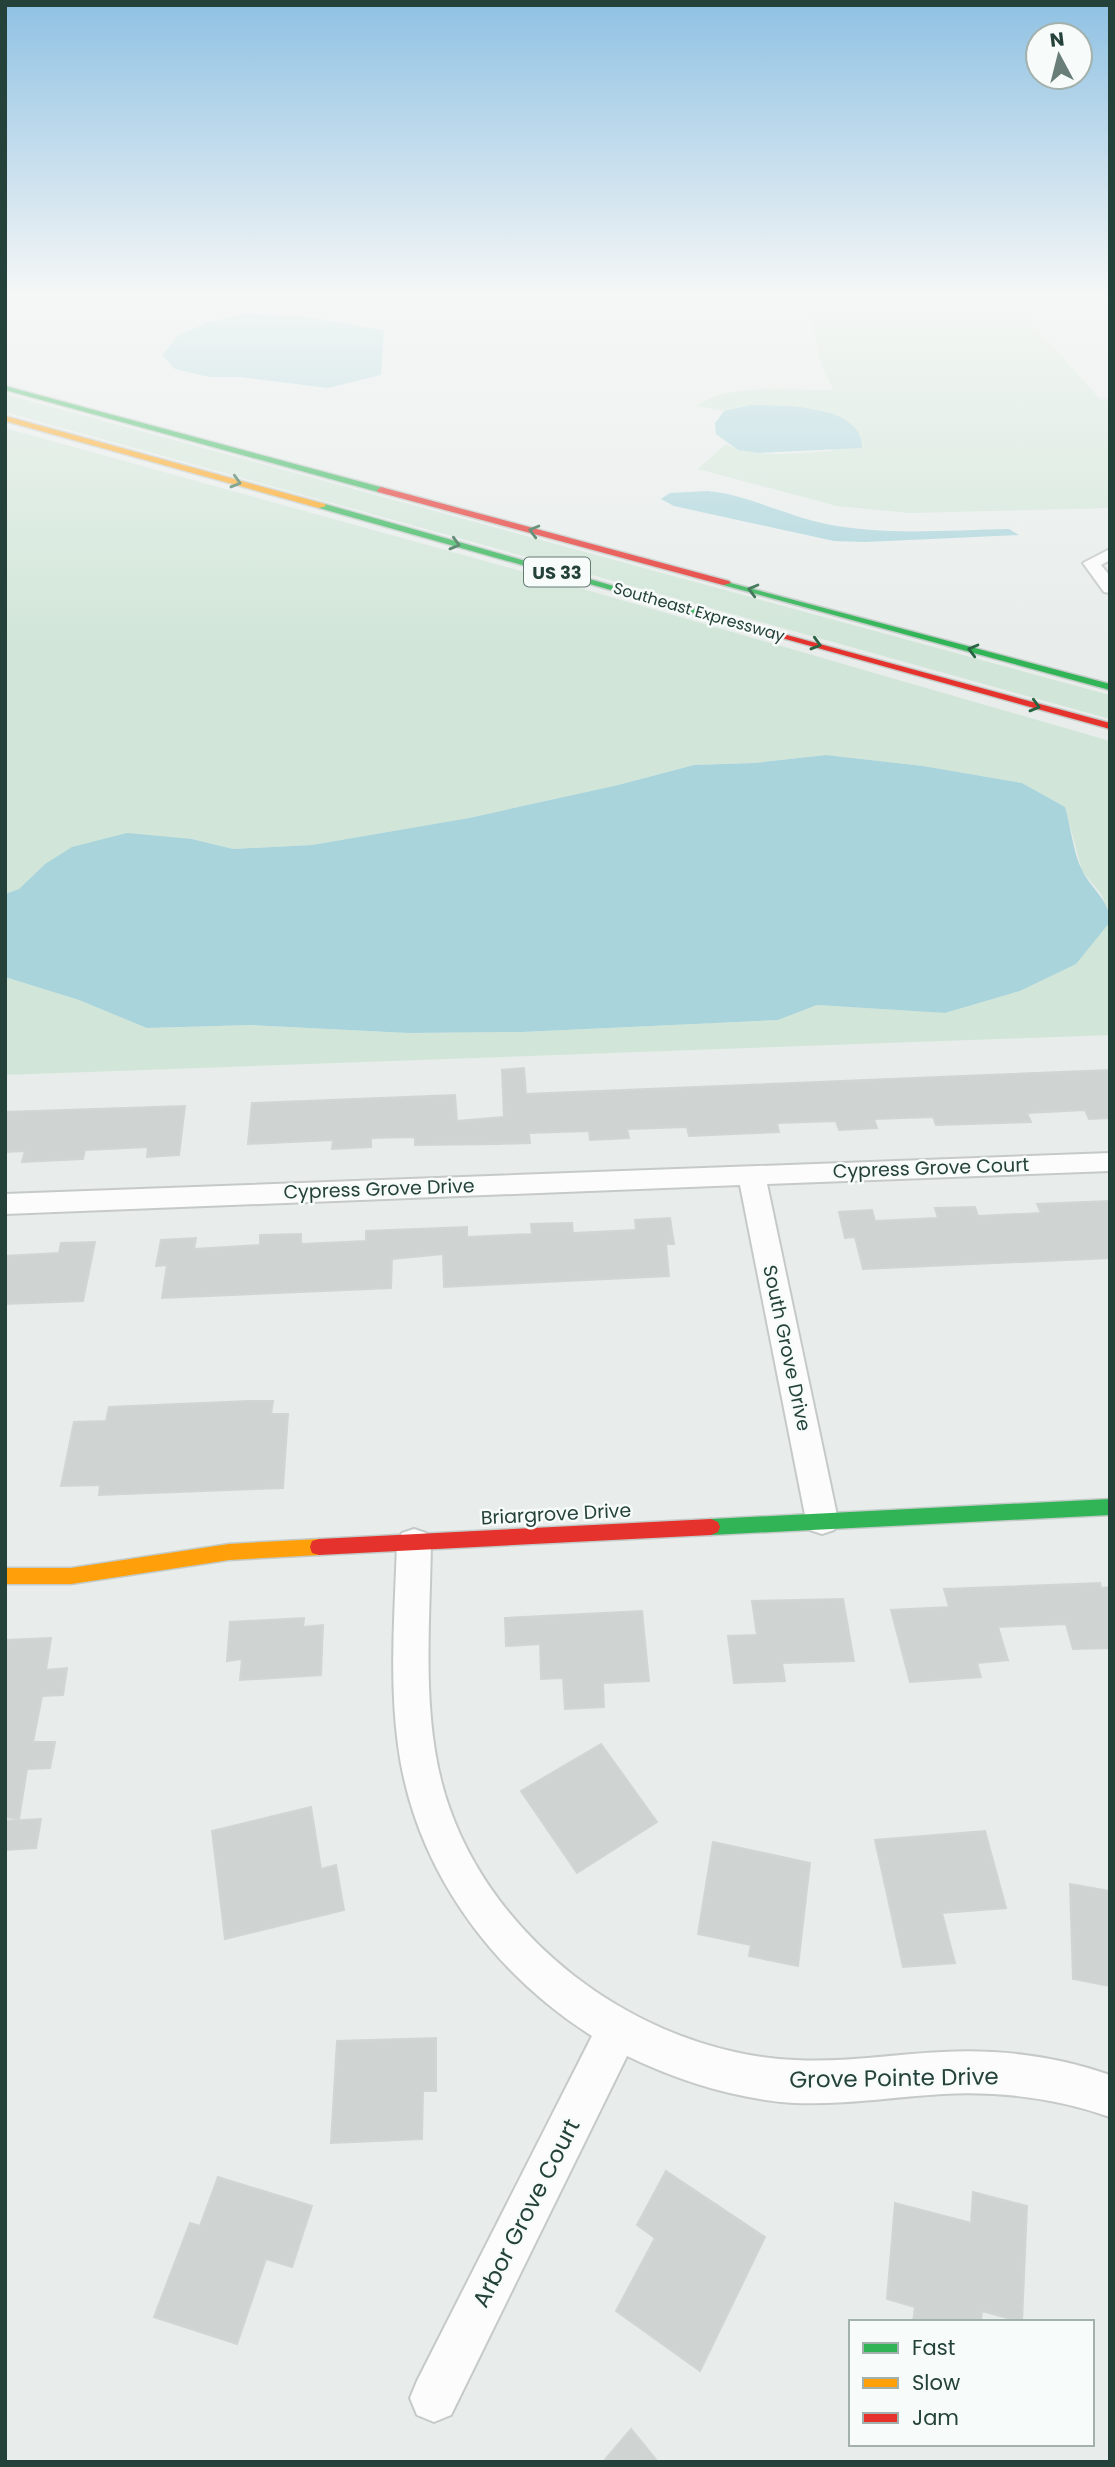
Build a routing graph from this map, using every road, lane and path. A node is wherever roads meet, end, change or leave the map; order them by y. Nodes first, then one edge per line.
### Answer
1 (83, 409) edge
2 (5, 418) edge
3 (1110, 554) edge
4 (1110, 588) edge
5 (1110, 687) edge
6 (1110, 726) edge
7 (1110, 1162) edge
8 (752, 1175) junction
9 (5, 1204) edge
10 (1110, 1507) edge
11 (822, 1520) junction
12 (414, 1543) junction
13 (5, 1576) edge
14 (618, 2029) junction
15 (1110, 2096) edge
16 (434, 2398) dead end

5 -> 1 main road, Southeast Expressway / US 33
2 -> 6 main road, Southeast Expressway / US 33
3 - 4 street
7 - 8 street, Cypress Grove Court
8 - 9 street, Cypress Grove Drive
8 - 11 street, South Grove Drive
10 - 11 main road, Briargrove Drive
11 - 12 main road, Briargrove Drive
12 - 13 main road, Briargrove Drive
12 - 14 street, Grove Pointe Drive
14 - 15 street, Grove Pointe Drive
14 - 16 street, Arbor Grove Court

